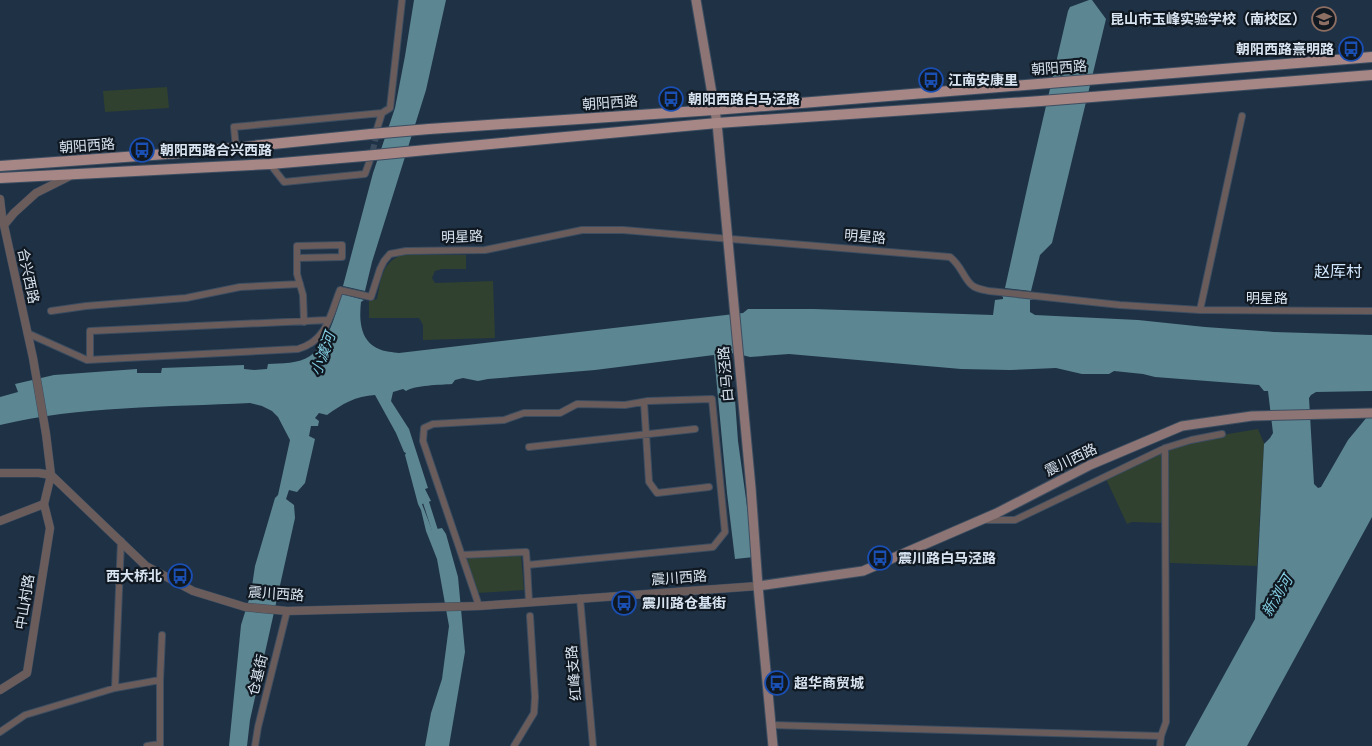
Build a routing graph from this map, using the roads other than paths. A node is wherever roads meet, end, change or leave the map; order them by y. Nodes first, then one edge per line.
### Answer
1 (402, 0) edge
2 (696, 0) edge
3 (1372, 57) edge
4 (1372, 75) edge
5 (714, 110) junction
6 (382, 113) junction
7 (1242, 116) dead end
8 (717, 123) junction
9 (374, 132) junction
10 (236, 149) junction
11 (367, 158) junction
12 (270, 164) junction
13 (0, 166) edge
14 (74, 174) junction
15 (0, 178) edge
16 (0, 199) edge
17 (2, 223) edge
18 (727, 238) junction
19 (297, 258) junction
20 (300, 284) junction
21 (1200, 310) junction
22 (1372, 310) edge
23 (51, 311) dead end
24 (328, 320) junction
25 (304, 322) junction
26 (27, 333) junction
27 (90, 360) junction
28 (644, 402) junction
29 (1372, 413) edge
30 (695, 429) dead end
31 (646, 434) junction
32 (1222, 434) dead end
33 (530, 447) dead end
34 (1165, 448) junction
35 (0, 473) edge
36 (51, 475) junction
37 (709, 487) dead end
38 (44, 504) junction
39 (980, 520) junction
40 (0, 521) edge
41 (121, 541) junction
42 (462, 555) junction
43 (527, 565) junction
44 (758, 586) junction
45 (580, 598) junction
46 (529, 602) junction
47 (478, 606) junction
48 (287, 610) junction
49 (530, 616) dead end
50 (162, 635) dead end
51 (160, 680) junction
52 (115, 688) junction
53 (0, 690) edge
54 (771, 725) junction
55 (0, 732) edge
56 (1161, 736) junction
57 (160, 745) edge
58 (147, 746) edge
59 (256, 746) edge
60 (514, 746) edge
61 (593, 746) edge
62 (773, 746) edge
63 (1160, 746) edge

1 - 6 street
2 - 5 main road, 白马泾路
3 - 5 main road, 朝阳西路
4 - 8 main road, 朝阳西路
5 - 8 main road, 白马泾路
5 - 9 main road, 朝阳西路, bridge
6 - 9 street
6 - 10 street
7 - 21 street
8 - 11 main road, 朝阳西路, bridge
8 - 18 main road, 白马泾路
9 - 10 main road, 朝阳西路
10 - 13 main road, 朝阳西路
11 - 12 main road, 朝阳西路
11 - 12 street
12 - 14 main road, 朝阳西路
14 - 15 main road, 朝阳西路
14 - 17 street
16 - 17 street, 合兴西路
17 - 26 street, 合兴西路
18 - 21 street, 明星路
18 - 24 street, 明星路
18 - 44 main road, 白马泾路
19 - 19 street
19 - 20 street
20 - 23 street
20 - 25 street
21 - 22 street, 明星路
24 - 25 street
24 - 27 street
25 - 27 street
26 - 27 street
26 - 36 street, 合兴西路
28 - 31 street
28 - 42 street
28 - 43 street
29 - 39 main road, 震川西路
30 - 31 street
31 - 33 street
31 - 37 street
32 - 34 street
34 - 39 street
34 - 56 street
35 - 36 street
36 - 38 street
36 - 41 street, 震川西路
38 - 40 street
38 - 53 street, 中山村路
39 - 44 main road, 震川西路
41 - 48 street, 震川西路
41 - 52 street
42 - 43 street
42 - 47 street
43 - 46 street
44 - 45 street, 震川西路
44 - 54 main road, 白马泾路
45 - 46 street, 震川西路
45 - 61 street, 红峰支路
46 - 47 street, 震川西路
47 - 48 street, 震川西路
48 - 59 street, 仓基街
49 - 60 street
50 - 51 street
51 - 52 street
51 - 57 street
52 - 55 street
54 - 56 street
54 - 62 main road, 白马泾路
56 - 63 street
57 - 58 street

